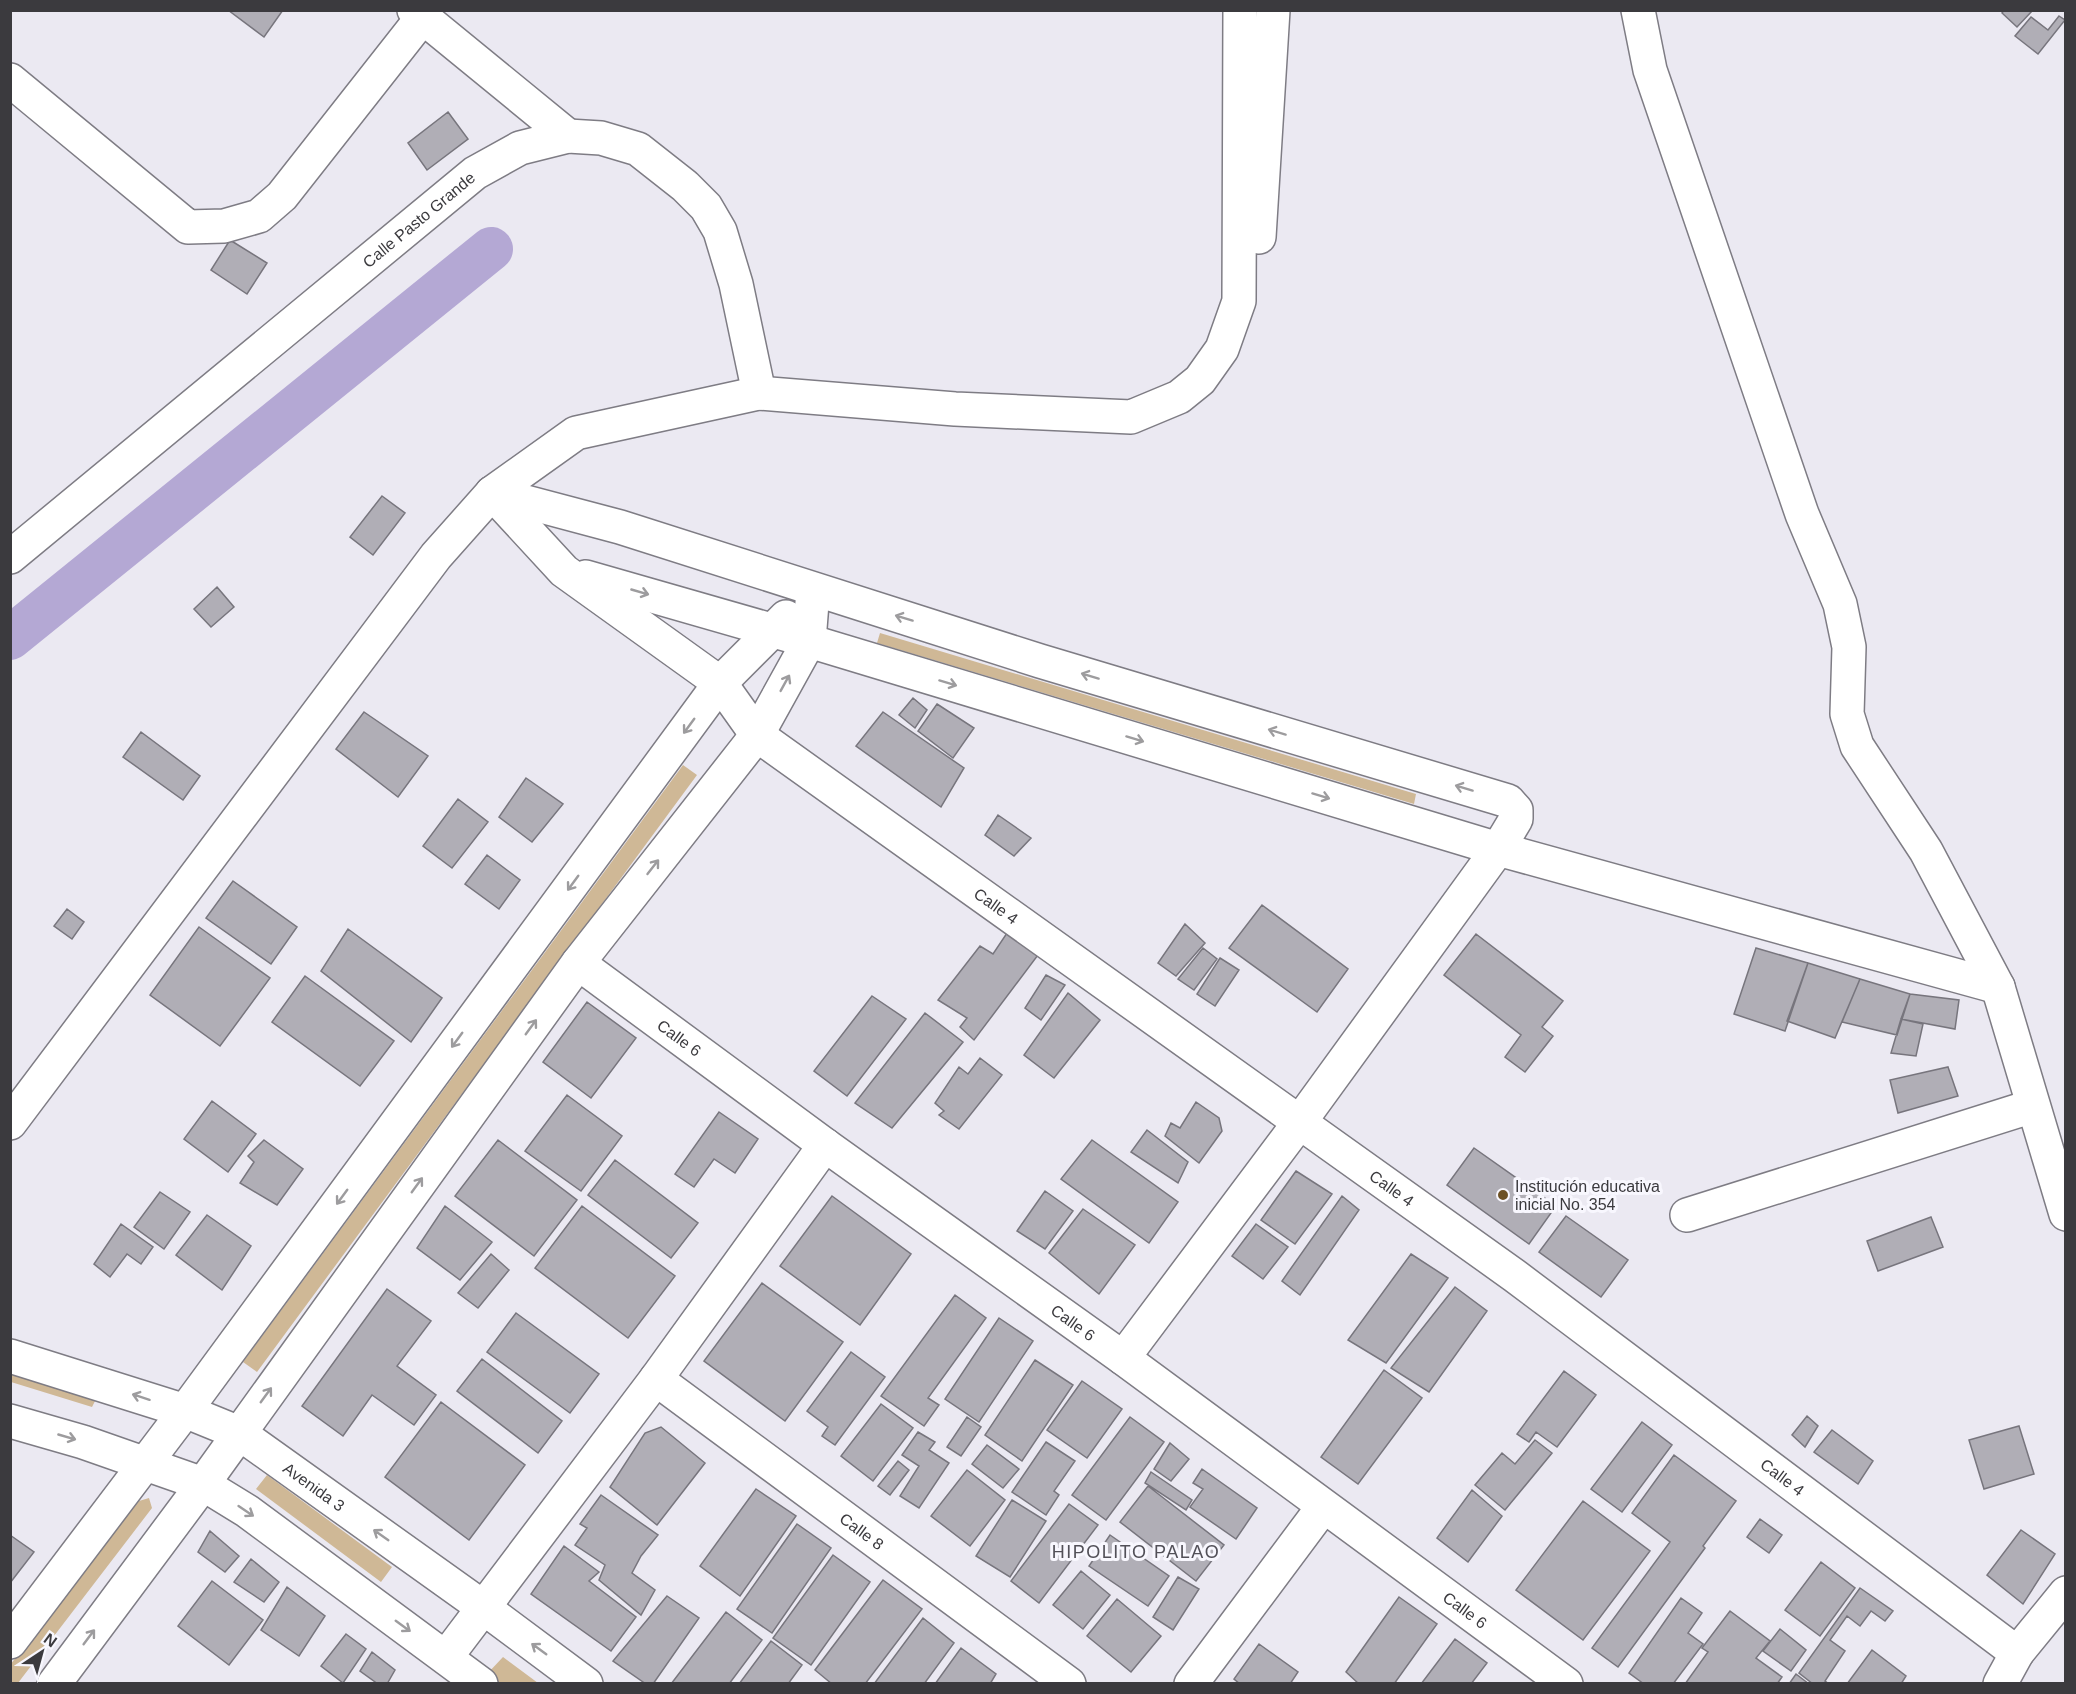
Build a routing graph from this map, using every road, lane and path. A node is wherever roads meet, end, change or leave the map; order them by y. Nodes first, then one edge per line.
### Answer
1 (1240, 10) edge
2 (1273, 10) edge
3 (1638, 10) edge
4 (418, 14) edge
5 (10, 80) edge
6 (568, 136) junction
7 (1239, 301) junction
8 (759, 393) junction
9 (492, 493) junction
10 (10, 557) edge
11 (564, 571) junction
12 (813, 590) junction
13 (773, 631) junction
14 (809, 641) junction
15 (720, 683) junction
16 (757, 735) junction
17 (1498, 849) junction
18 (578, 963) junction
19 (1998, 987) junction
20 (2033, 1106) junction
21 (10, 1123) edge
22 (1299, 1123) junction
23 (825, 1145) junction
24 (2066, 1214) edge
25 (1687, 1215) dead end
26 (10, 1356) edge
27 (1123, 1358) junction
28 (656, 1379) junction
29 (184, 1411) junction
30 (10, 1421) edge
31 (239, 1433) junction
32 (146, 1463) junction
33 (203, 1484) junction
34 (1323, 1507) junction
35 (2066, 1593) edge
36 (484, 1608) junction
37 (10, 1642) edge
38 (2017, 1653) junction
39 (446, 1657) junction
40 (54, 1683) edge
41 (482, 1683) edge
42 (586, 1683) edge
43 (1069, 1683) edge
44 (1191, 1683) edge
45 (1566, 1683) edge
46 (2000, 1683) edge

1 - 7 street
2 - 7 street
3 - 19 street
4 - 5 street
4 - 6 street
6 - 8 street, Calle Pasto Grande
6 - 10 street, Calle Pasto Grande
7 - 8 street
8 - 9 street
9 - 11 street, Calle 4
9 - 12 street
9 - 21 street
11 -> 13 street
11 - 15 street, Calle 4
12 - 13 street
12 - 14 street
17 -> 12 street
13 - 14 street
13 - 15 street
16 -> 14 street
14 -> 17 street
15 - 16 street, Calle 4
15 -> 29 street
18 -> 16 street
16 - 22 street, Calle 4
17 - 19 street
17 - 22 street
18 - 23 street, Calle 6
31 -> 18 street
19 - 20 street
20 - 24 street
20 - 25 street
22 - 27 street
22 - 38 street, Calle 4
23 - 27 street, Calle 6
23 - 28 street
29 -> 26 street, Avenida 3
27 - 34 street, Calle 6
28 - 36 street
28 - 43 street, Calle 8
29 - 31 street, Avenida 3
29 - 32 street
30 -> 32 street
31 - 33 street
36 -> 31 street, Avenida 3
32 - 33 street
32 - 37 street
33 -> 39 street
40 -> 33 street
34 - 44 street
34 - 45 street, Calle 6
35 - 38 street
36 - 39 street
42 -> 36 street, Avenida 3
38 - 46 street
39 - 41 street

